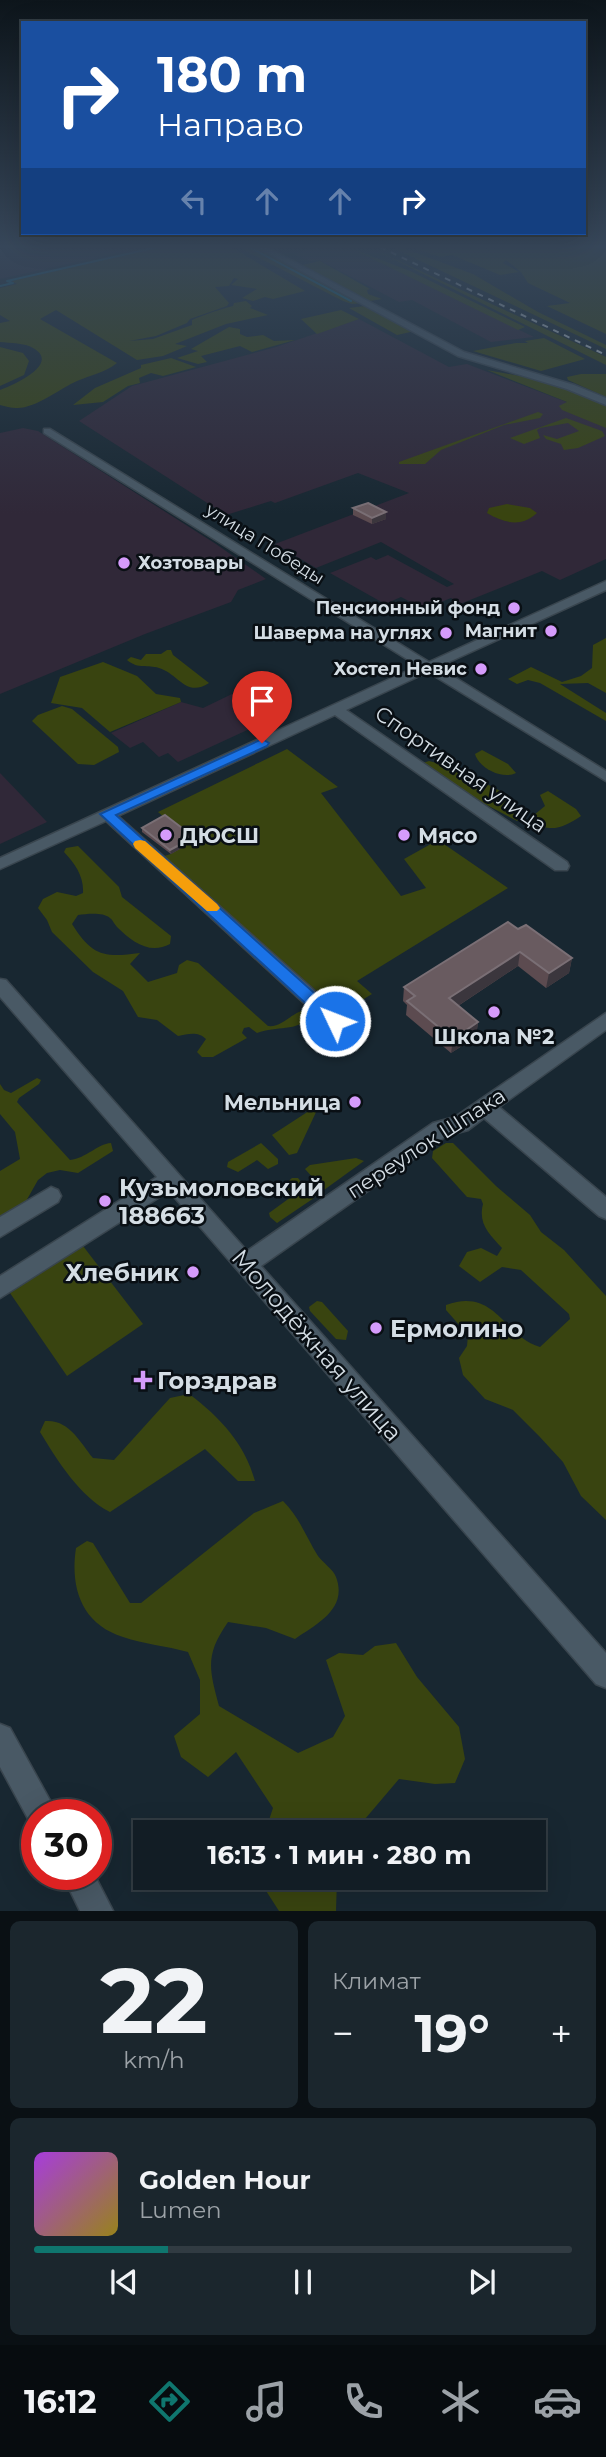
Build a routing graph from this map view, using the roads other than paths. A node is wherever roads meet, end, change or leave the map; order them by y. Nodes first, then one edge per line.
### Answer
1 (428, 336) edge
2 (606, 402) edge
3 (47, 431) dead end
4 (606, 584) edge
5 (427, 667) junction
6 (335, 709) junction
7 (606, 776) edge
8 (107, 814) junction
9 (0, 864) edge
10 (561, 866) dead end
11 (0, 985) edge
12 (606, 1020) edge
13 (335, 1021) dead end
14 (485, 1107) junction
15 (171, 1179) junction
16 (51, 1196) dead end
17 (606, 1210) edge
18 (0, 1228) edge
19 (246, 1264) junction
20 (0, 1288) edge
21 (606, 1674) edge
22 (0, 1738) edge
23 (34, 1799) edge
24 (86, 1890) edge
25 (97, 1911) edge

1 - 2 street
3 - 5 street, улица Победы
4 - 5 street
5 - 6 street
5 - 7 street, улица Победы
6 - 8 street
6 - 10 street, Спортивная улица
8 - 9 street
8 - 13 street
11 - 15 street, Молодёжная улица
12 - 14 street, переулок Шпака
14 - 17 street
14 - 19 street, переулок Шпака
15 - 19 street, Молодёжная улица
15 - 20 street
16 - 18 street
19 - 21 street, Молодёжная улица
22 - 23 street
24 - 25 street

